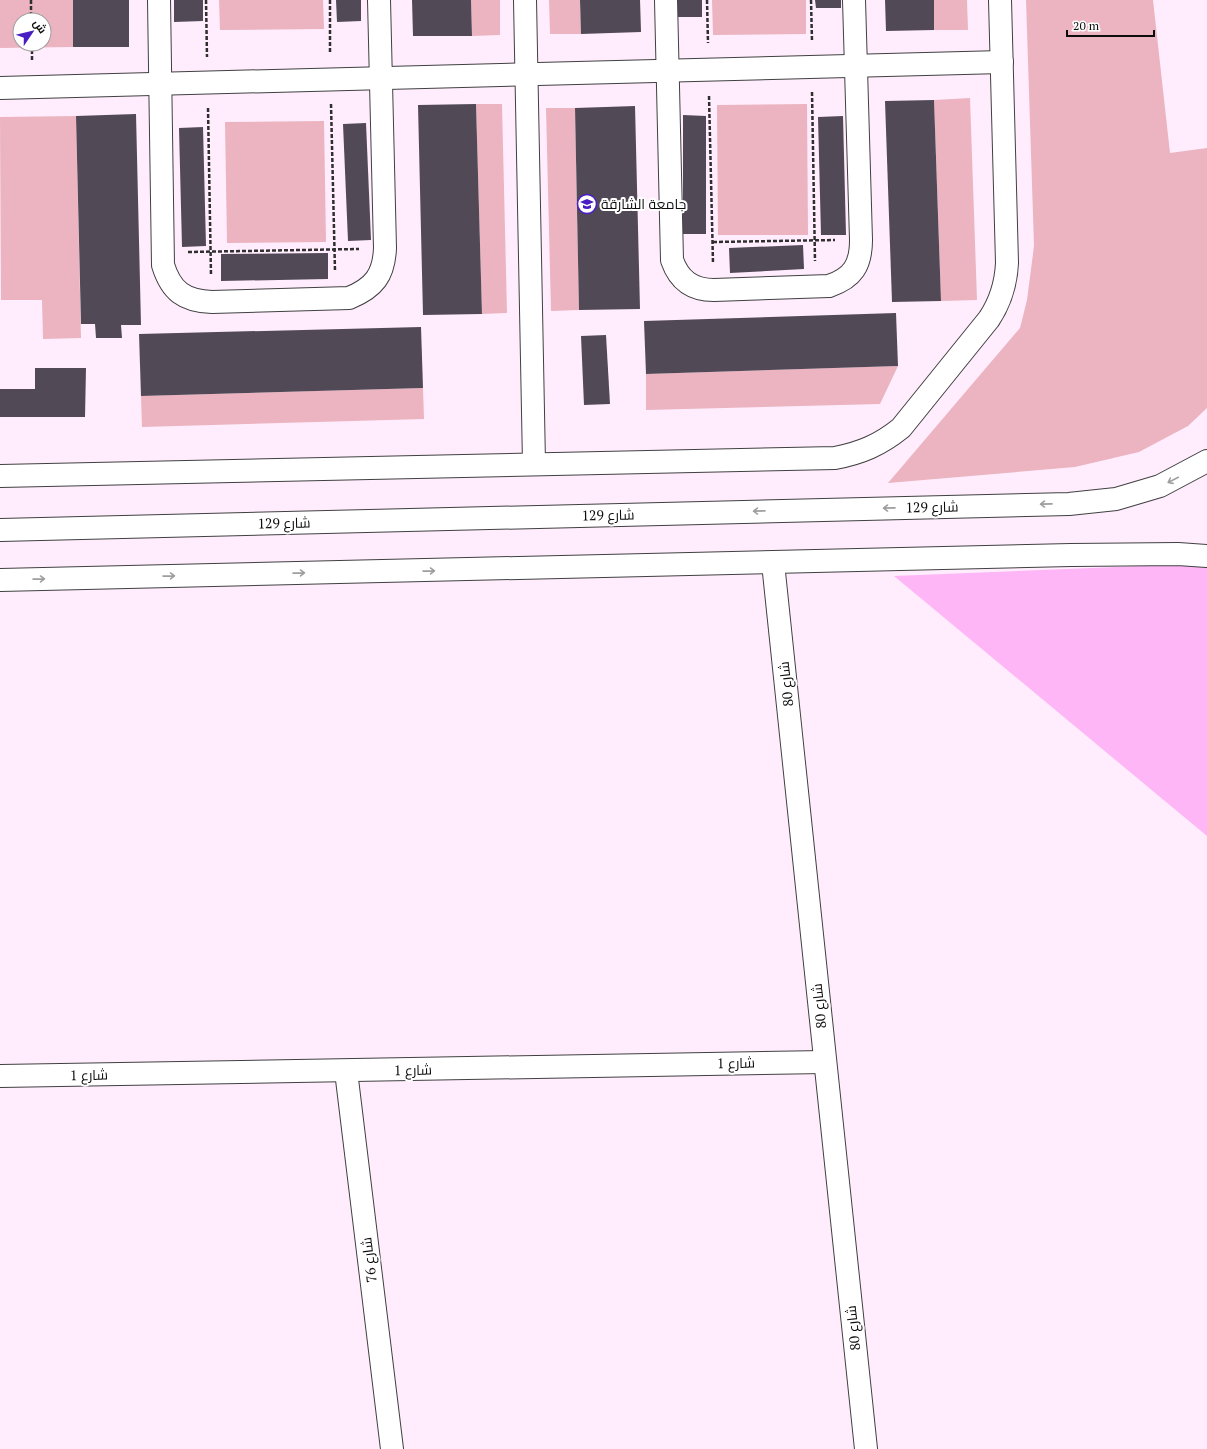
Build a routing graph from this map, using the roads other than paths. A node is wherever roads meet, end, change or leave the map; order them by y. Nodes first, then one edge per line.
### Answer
1 (159, 0) edge
2 (379, 0) edge
3 (525, 0) edge
4 (666, 0) edge
5 (854, 0) edge
6 (1000, 0) edge
7 (1002, 62) junction
8 (856, 66) junction
9 (668, 71) junction
10 (527, 74) junction
11 (381, 78) junction
12 (160, 83) junction
13 (0, 88) edge
14 (1207, 461) edge
15 (534, 463) junction
16 (0, 476) edge
17 (0, 530) edge
18 (1207, 556) edge
19 (773, 563) junction
20 (0, 580) edge
21 (825, 1062) junction
22 (346, 1071) junction
23 (0, 1076) edge
24 (392, 1449) edge
25 (866, 1449) edge

1 - 12 street
2 - 11 street
3 - 10 street
4 - 9 street
5 - 8 street
6 - 7 street
7 - 8 street
7 - 15 street
8 - 9 street
8 - 9 street
9 - 10 street
10 - 11 street
10 - 15 street
11 - 12 street
11 - 12 street
12 - 13 street
14 -> 17 street, شارع 129
15 - 16 street
18 - 19 street
20 -> 19 street
19 - 21 street, شارع 80
21 - 22 street, شارع 1
21 - 25 street, شارع 80
22 - 23 street, شارع 1
22 - 24 street, شارع 76

